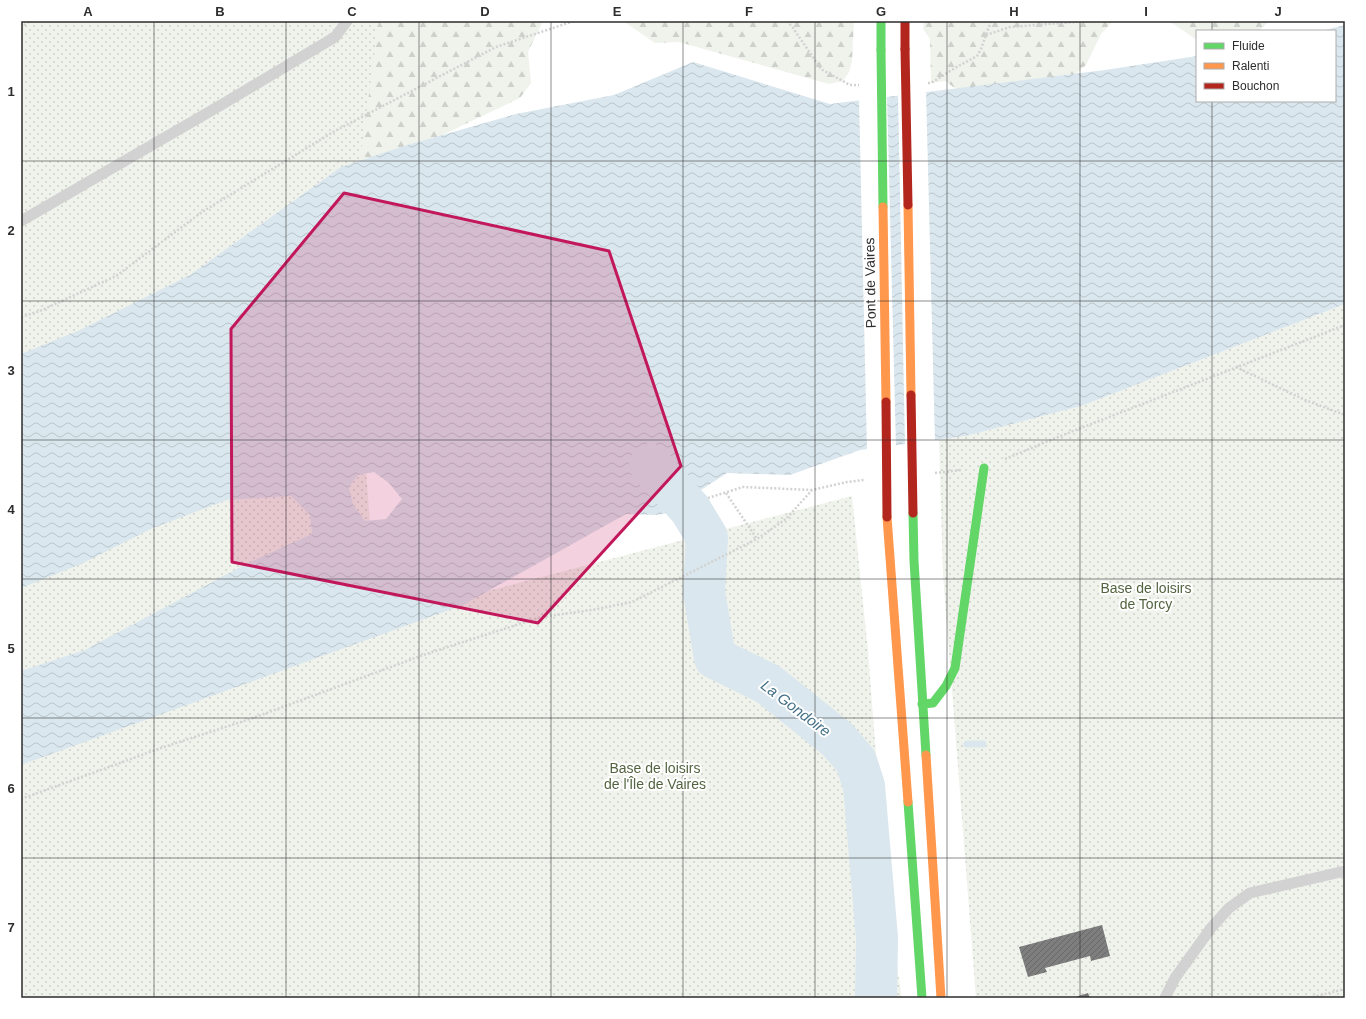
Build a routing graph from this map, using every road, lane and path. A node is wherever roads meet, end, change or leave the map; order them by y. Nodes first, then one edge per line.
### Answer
1 (29, 21) edge
2 (347, 21) edge
3 (574, 21) edge
4 (881, 21) edge
5 (905, 21) edge
6 (991, 21) edge
7 (1088, 21) edge
8 (21, 28) edge
9 (21, 221) edge
10 (21, 317) edge
11 (1345, 325) edge
12 (1236, 368) junction
13 (1345, 415) edge
14 (984, 468) junction
15 (931, 473) dead end
16 (870, 479) dead end
17 (812, 490) junction
18 (726, 493) junction
19 (708, 498) dead end
20 (758, 539) junction
21 (922, 704) junction
22 (21, 798) edge
23 (1345, 871) edge
24 (1345, 989) edge
25 (922, 998) edge
26 (941, 998) edge
27 (1165, 998) edge
28 (1309, 998) edge

1 - 8 path
2 - 9 lane
3 - 10 path
4 - 25 main road, Pont de Vaires, bridge
5 - 21 main road, bridge
6 - 7 path
11 - 12 path
12 - 13 path
12 - 14 path
14 - 15 path
14 - 21 main road
16 - 17 path
17 - 18 path
17 - 20 path
18 - 19 path
18 - 20 path
20 - 22 path
21 - 26 main road
23 - 27 lane
24 - 28 path

